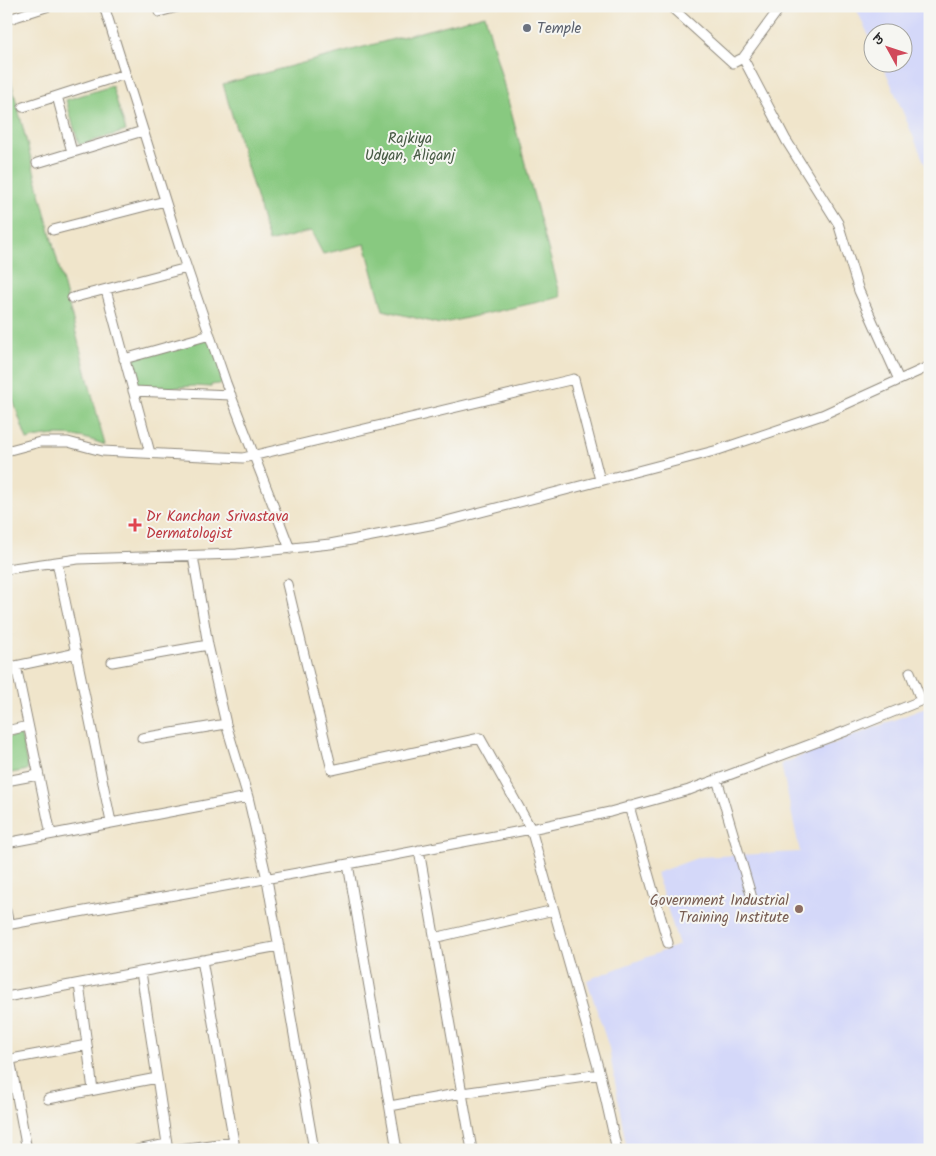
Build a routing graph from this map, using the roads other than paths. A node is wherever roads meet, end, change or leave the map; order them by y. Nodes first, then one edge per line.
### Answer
1 (49, 6) edge
2 (104, 6) edge
3 (157, 6) edge
4 (181, 6) edge
5 (670, 6) edge
6 (781, 6) edge
7 (6, 20) edge
8 (743, 58) junction
9 (125, 74) junction
10 (57, 96) junction
11 (24, 107) dead end
12 (143, 131) junction
13 (72, 152) junction
14 (37, 163) dead end
15 (165, 201) junction
16 (53, 230) dead end
17 (187, 268) junction
18 (106, 290) junction
19 (72, 298) dead end
20 (210, 335) junction
21 (124, 359) junction
22 (930, 366) edge
23 (899, 380) junction
24 (133, 392) junction
25 (231, 395) junction
26 (7, 447) edge
27 (150, 454) junction
28 (254, 455) junction
29 (600, 480) junction
30 (290, 549) junction
31 (193, 556) junction
32 (57, 562) junction
33 (6, 569) edge
34 (286, 584) dead end
35 (208, 645) junction
36 (77, 653) junction
37 (112, 662) dead end
38 (11, 667) edge
39 (910, 672) dead end
40 (925, 699) edge
41 (226, 724) junction
42 (28, 726) junction
43 (6, 731) edge
44 (142, 738) dead end
45 (38, 775) junction
46 (717, 779) junction
47 (6, 781) edge
48 (248, 797) junction
49 (629, 806) junction
50 (111, 822) junction
51 (531, 829) junction
52 (50, 834) junction
53 (6, 843) edge
54 (419, 850) junction
55 (348, 864) junction
56 (267, 879) junction
57 (752, 898) dead end
58 (554, 910) junction
59 (6, 911) edge
60 (7, 925) edge
61 (434, 938) junction
62 (668, 942) dead end
63 (279, 946) junction
64 (202, 960) junction
65 (141, 972) junction
66 (79, 984) junction
67 (6, 997) edge
68 (87, 1045) junction
69 (8, 1059) edge
70 (600, 1074) junction
71 (157, 1078) junction
72 (93, 1090) junction
73 (462, 1092) junction
74 (48, 1099) dead end
75 (390, 1106) junction
76 (168, 1148) edge
77 (27, 1150) edge
78 (137, 1150) edge
79 (314, 1150) edge
80 (398, 1150) edge
81 (472, 1150) edge
82 (617, 1150) edge

1 - 7 street
2 - 9 street
3 - 4 street
5 - 8 street
6 - 8 street
8 - 23 street
9 - 10 street
9 - 12 street
10 - 11 street
10 - 13 street
12 - 13 street
12 - 15 street
13 - 14 street
15 - 16 street
15 - 17 street
17 - 18 street
17 - 20 street
18 - 19 street
18 - 21 street
20 - 21 street
20 - 25 street
21 - 24 street
22 - 23 street
23 - 29 street
24 - 25 street
24 - 27 street
25 - 28 street
26 - 27 street
27 - 28 street
28 - 29 street
28 - 30 street
29 - 30 street
30 - 31 street
31 - 32 street
31 - 35 street
32 - 33 street
32 - 36 street
34 - 51 street
35 - 37 street
35 - 41 street
36 - 38 street
36 - 50 street
38 - 42 street
39 - 40 street
40 - 46 street
41 - 44 street
41 - 48 street
42 - 43 street
42 - 45 street
45 - 47 street
45 - 52 street
46 - 49 street
46 - 57 street
48 - 50 street
48 - 56 street
49 - 51 street
49 - 62 street
50 - 52 street
51 - 54 street
51 - 58 street
52 - 53 street
54 - 55 street
54 - 61 street
55 - 56 street
55 - 75 street
56 - 60 street
56 - 63 street
58 - 61 street
58 - 70 street
59 - 60 street
61 - 73 street
63 - 64 street
63 - 79 street
64 - 65 street
64 - 76 street
65 - 66 street
65 - 71 street
66 - 67 street
66 - 68 street
68 - 69 street
68 - 72 street
69 - 77 street
70 - 73 street
70 - 82 street
71 - 72 street
71 - 76 street
72 - 74 street
73 - 75 street
73 - 81 street
75 - 80 street
76 - 78 street

